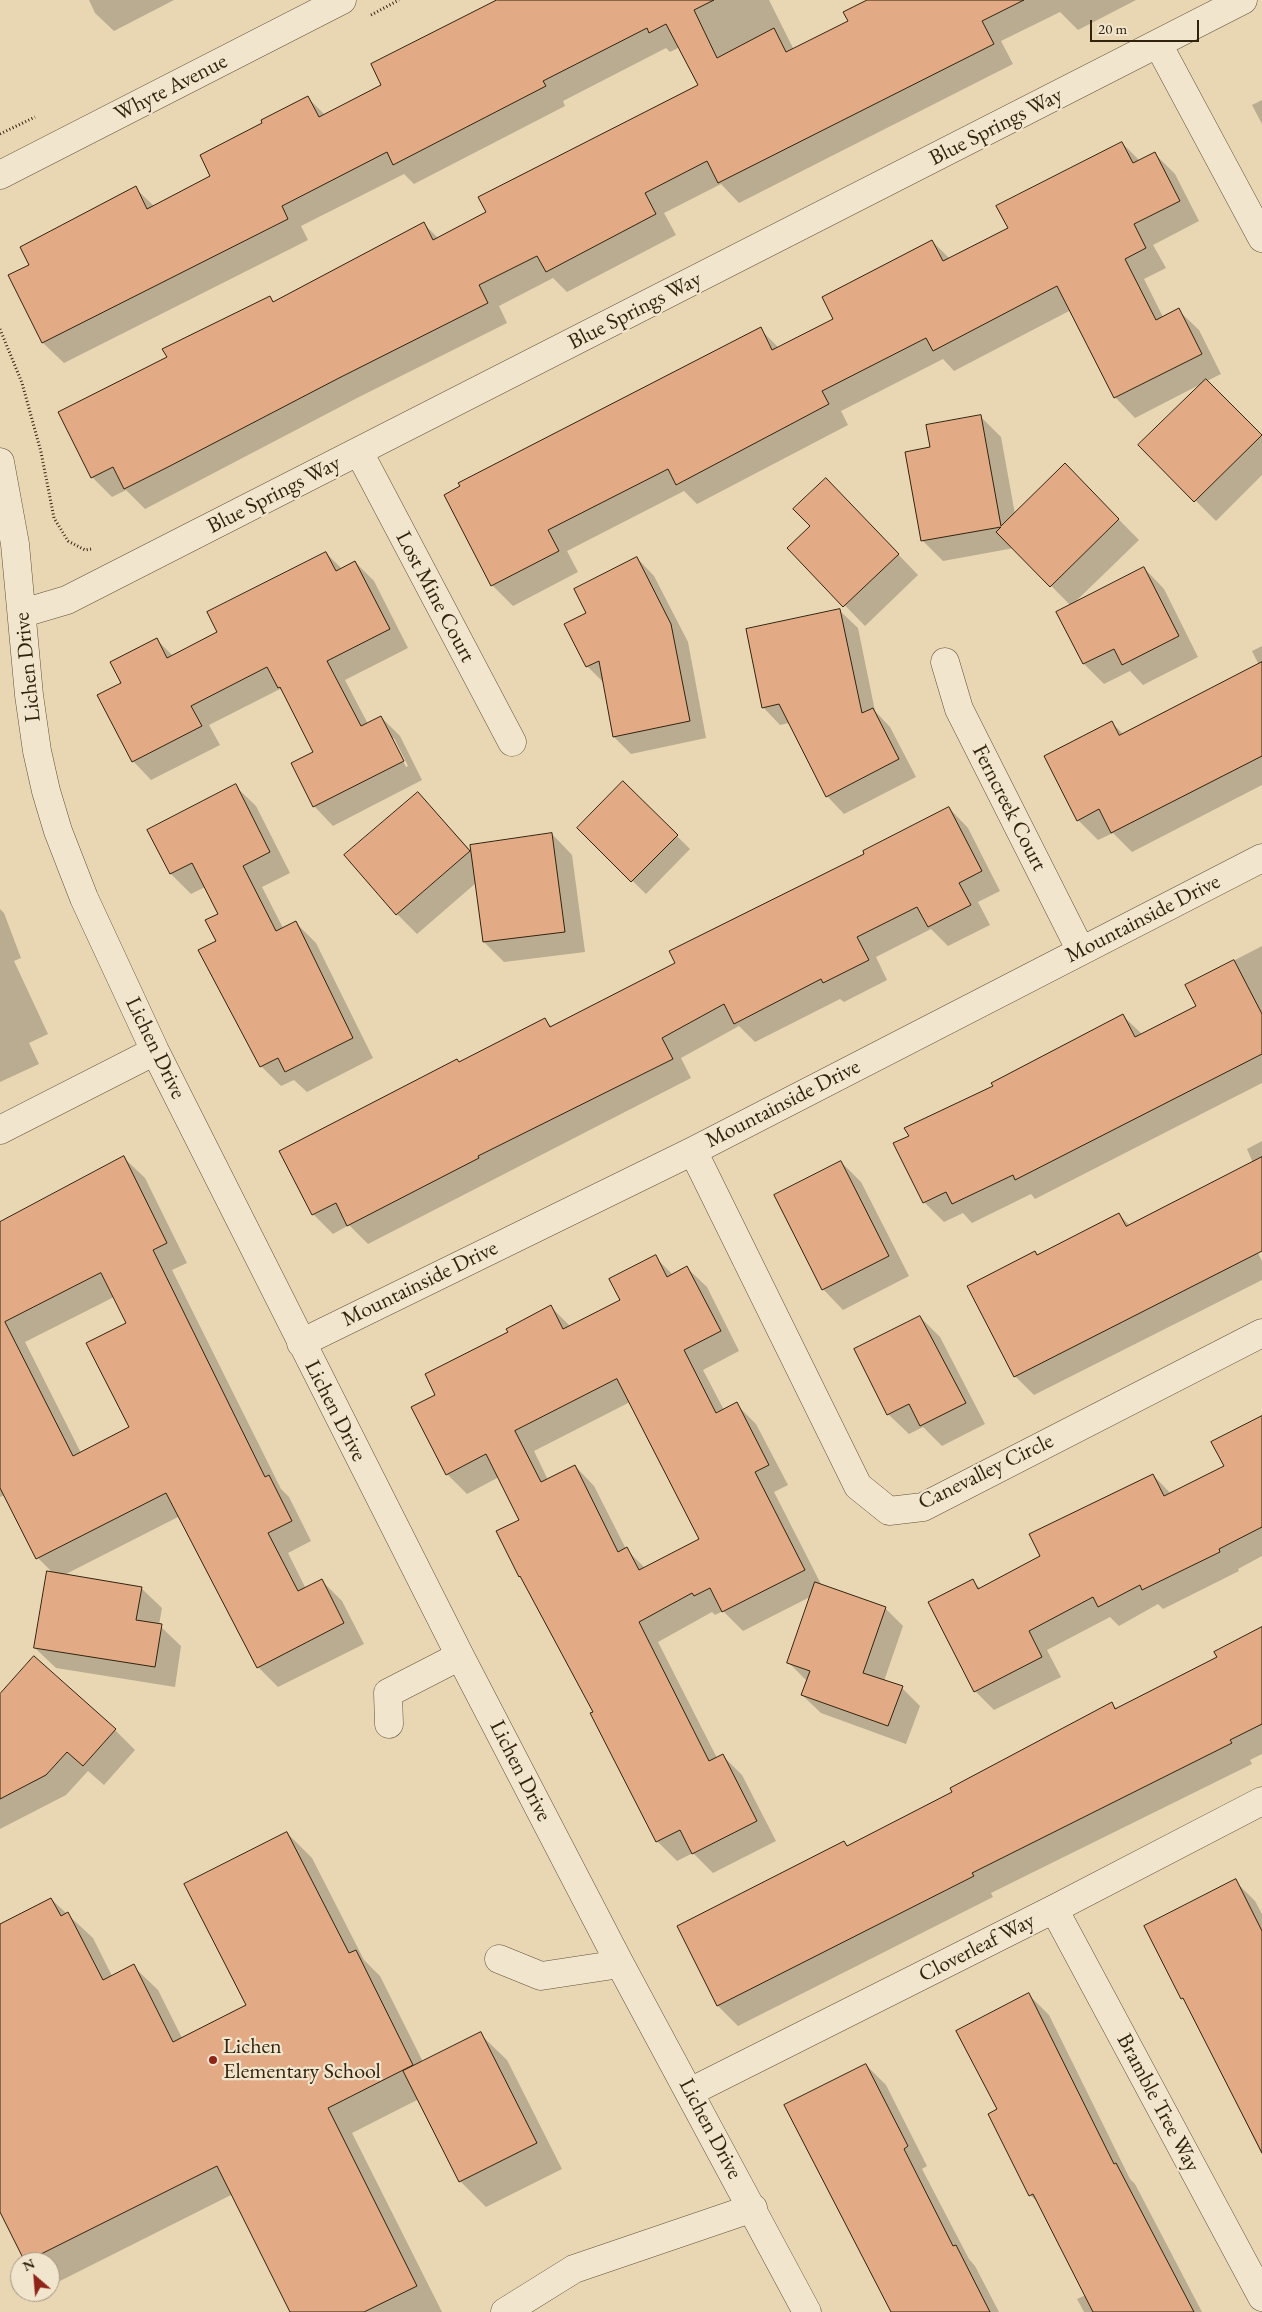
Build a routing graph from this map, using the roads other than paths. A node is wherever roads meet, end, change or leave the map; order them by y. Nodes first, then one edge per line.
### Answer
1 (342, 0) edge
2 (1243, 0) edge
3 (1158, 44) junction
4 (0, 175) edge
5 (1262, 238) edge
6 (359, 452) junction
7 (0, 462) edge
8 (23, 613) junction
9 (946, 662) dead end
10 (512, 742) dead end
11 (1262, 858) edge
12 (1081, 951) junction
13 (155, 1051) junction
14 (0, 1130) edge
15 (693, 1151) junction
16 (1262, 1332) edge
17 (300, 1343) junction
18 (460, 1656) junction
19 (389, 1724) dead end
20 (1262, 1802) edge
21 (1054, 1909) junction
22 (500, 1959) dead end
23 (620, 1964) junction
24 (690, 2092) junction
25 (752, 2208) junction
26 (1262, 2297) edge
27 (505, 2312) edge
28 (807, 2312) edge

1 - 4 street, Whyte Avenue
2 - 3 street, Blue Springs Way
3 - 5 street
3 - 6 street, Blue Springs Way
6 - 8 street, Blue Springs Way
6 - 10 street, Lost Mine Court
7 - 8 street, Lichen Drive
8 - 13 street, Lichen Drive
9 - 12 street, Ferncreek Court
11 - 12 street, Mountainside Drive
12 - 15 street, Mountainside Drive
13 - 14 street
13 - 17 street, Lichen Drive
15 - 16 street, Canevalley Circle
15 - 17 street, Mountainside Drive
17 - 18 street, Lichen Drive
18 - 19 street
18 - 23 street, Lichen Drive
20 - 21 street, Cloverleaf Way
21 - 24 street, Cloverleaf Way
21 - 26 street, Bramble Tree Way
22 - 23 street
23 - 24 street, Lichen Drive
24 - 25 street, Lichen Drive
25 - 27 street
25 - 28 street, Lichen Drive

